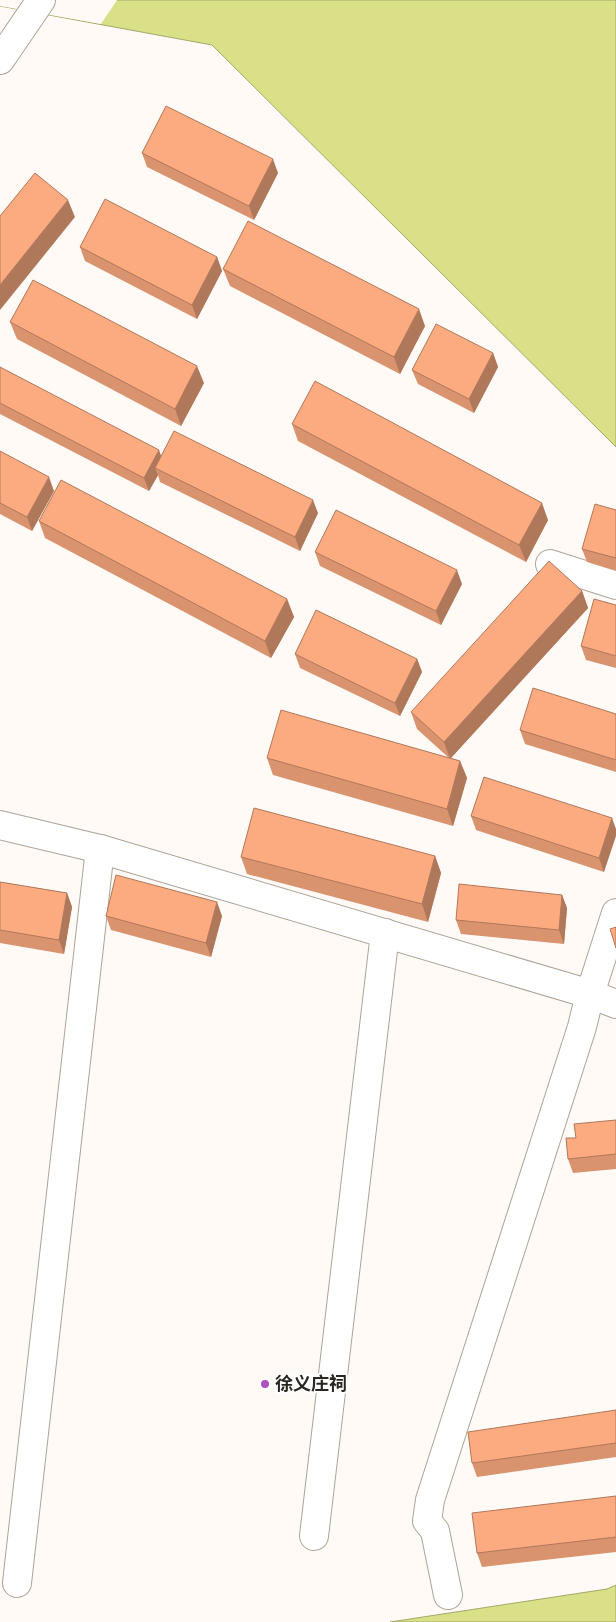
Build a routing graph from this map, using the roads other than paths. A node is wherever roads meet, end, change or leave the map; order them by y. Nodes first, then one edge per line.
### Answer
1 (37, 6) edge
2 (0, 60) edge
3 (550, 564) edge
4 (616, 585) edge
5 (0, 825) edge
6 (100, 849) junction
7 (616, 913) edge
8 (384, 934) junction
9 (590, 994) junction
10 (616, 1004) edge
11 (314, 1536) dead end
12 (17, 1583) dead end
13 (448, 1595) dead end

1 - 2 street
3 - 4 street
5 - 6 street
6 - 8 street
6 - 12 street
7 - 9 street
8 - 9 street
8 - 11 street
9 - 10 street
9 - 13 street

